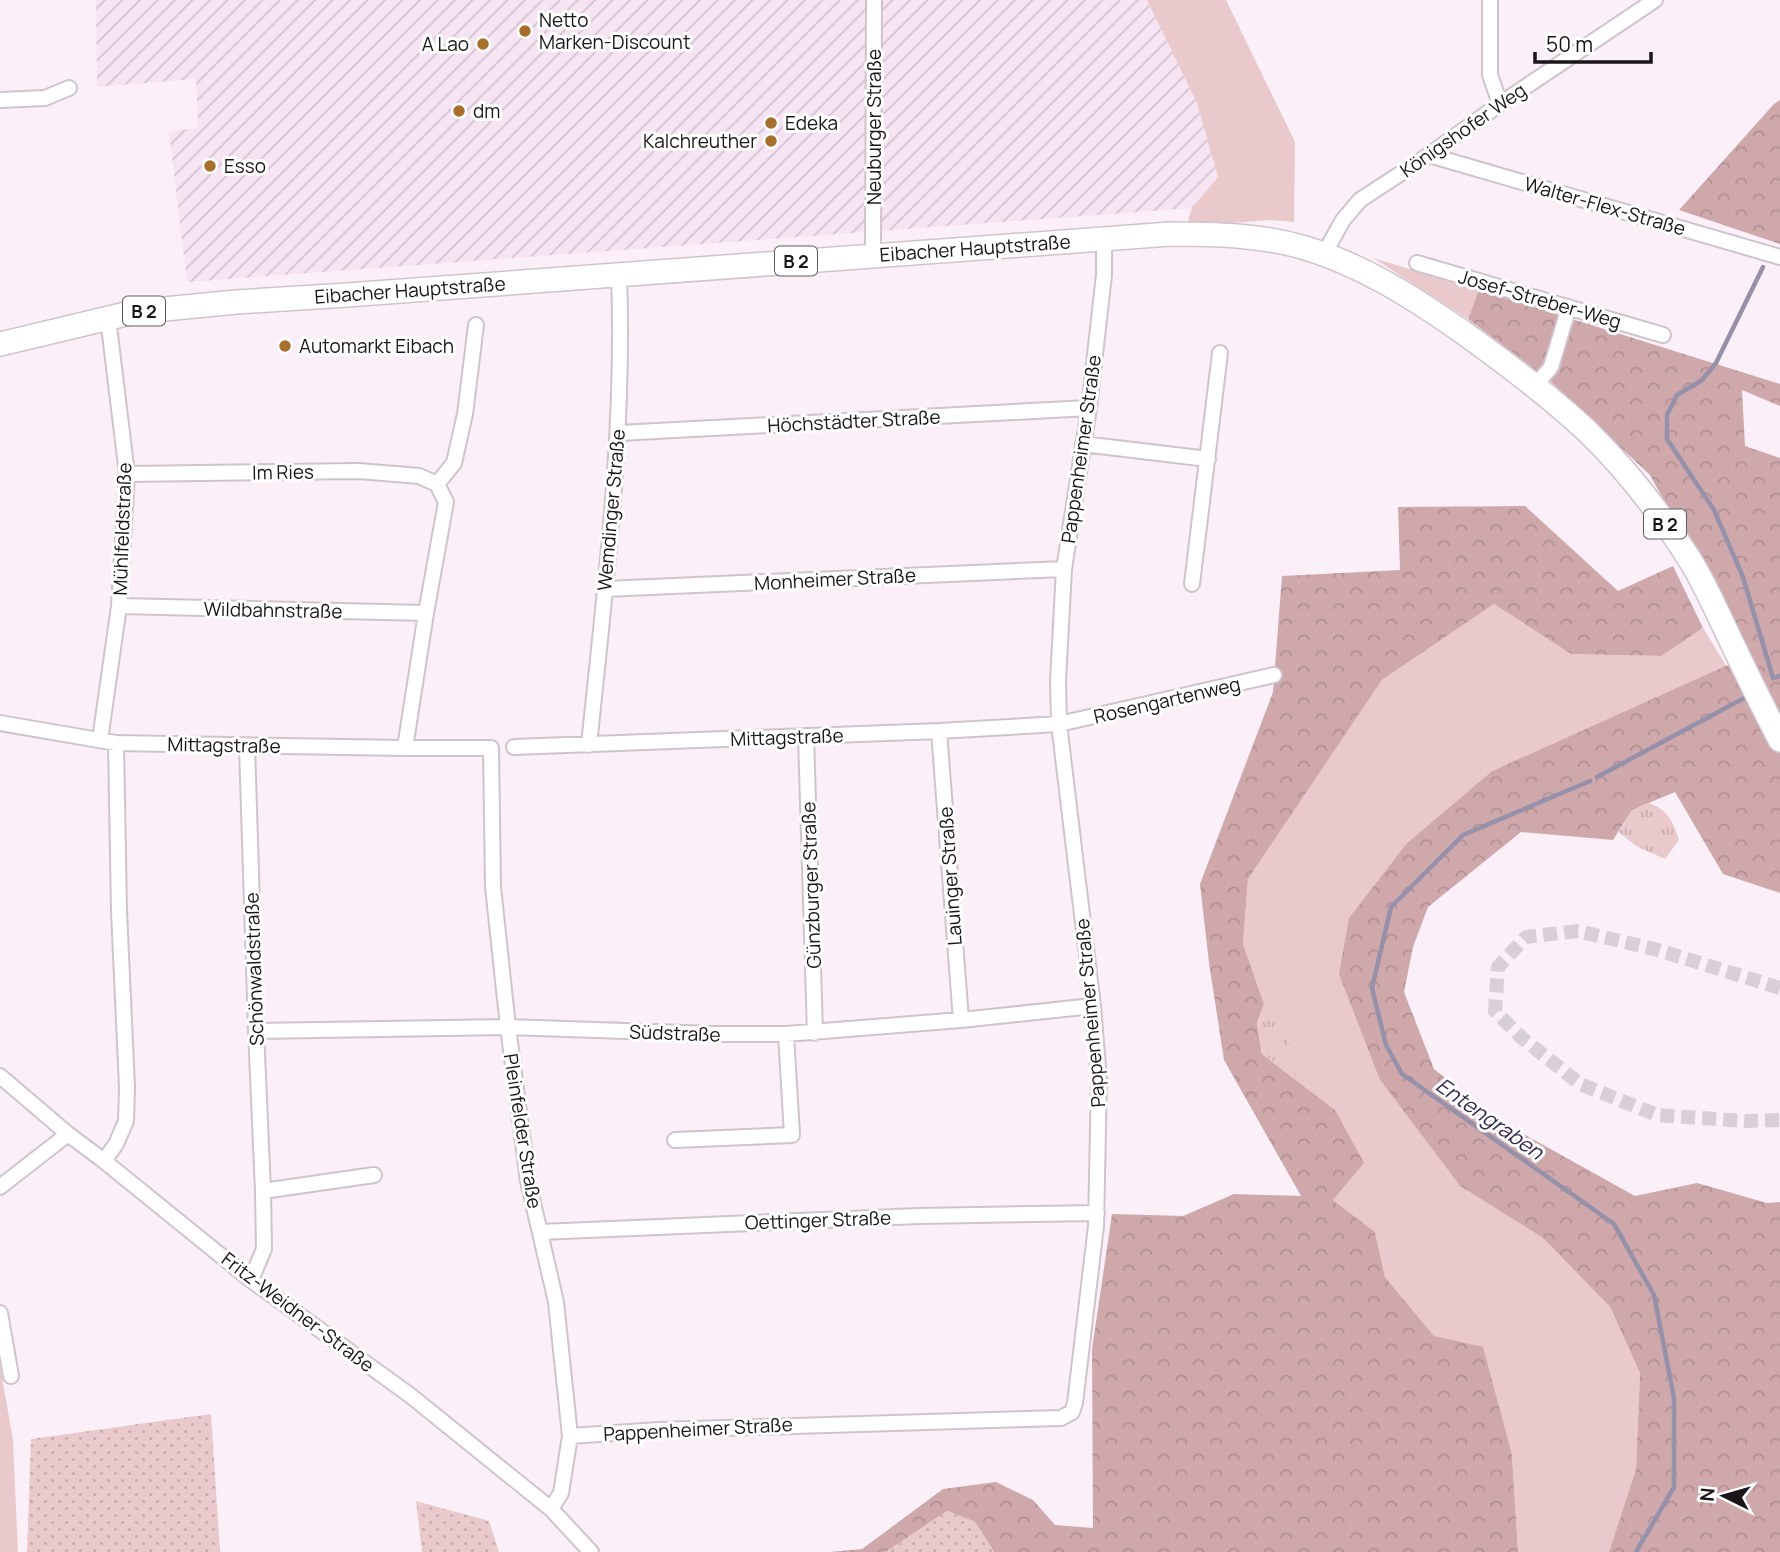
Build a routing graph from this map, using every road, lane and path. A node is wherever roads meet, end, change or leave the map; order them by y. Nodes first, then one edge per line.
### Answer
1 (874, 0) edge
2 (1490, 0) edge
3 (1655, 0) edge
4 (69, 88) dead end
5 (0, 100) edge
6 (1500, 104) junction
7 (1429, 155) junction
8 (1104, 238) junction
9 (1324, 254) junction
10 (873, 255) junction
11 (1780, 257) edge
12 (1417, 263) dead end
13 (619, 274) junction
14 (1569, 307) junction
15 (108, 318) junction
16 (476, 325) dead end
17 (1663, 335) dead end
18 (0, 344) edge
19 (1220, 353) dead end
20 (1535, 386) junction
21 (1089, 408) junction
22 (619, 433) junction
23 (1083, 444) junction
24 (1208, 458) junction
25 (127, 474) junction
26 (437, 484) junction
27 (1064, 569) junction
28 (1192, 584) dead end
29 (605, 589) junction
30 (119, 606) junction
31 (426, 613) junction
32 (1274, 675) dead end
33 (0, 723) edge
34 (1059, 724) junction
35 (939, 731) junction
36 (806, 736) junction
37 (100, 740) junction
38 (1780, 740) edge
39 (116, 743) junction
40 (589, 745) junction
41 (247, 746) junction
42 (514, 747) dead end
43 (405, 748) junction
44 (491, 748) joint
45 (1093, 1006) junction
46 (961, 1020) junction
47 (508, 1027) junction
48 (256, 1031) junction
49 (815, 1033) junction
50 (786, 1034) junction
51 (0, 1076) edge
52 (68, 1134) junction
53 (675, 1140) dead end
54 (104, 1161) junction
55 (374, 1175) dead end
56 (0, 1187) edge
57 (263, 1191) junction
58 (1097, 1213) junction
59 (540, 1232) junction
60 (251, 1280) junction
61 (1, 1319) edge
62 (11, 1376) dead end
63 (570, 1436) junction
64 (551, 1509) junction
65 (592, 1552) edge

1 - 10 street, Neuburger Straße
2 - 6 street
3 - 6 street, Königshofer Weg
4 - 5 street
6 - 7 street, Königshofer Weg
7 - 9 street, Königshofer Weg
7 - 11 street, Walter-Flex-Straße
8 - 9 main road, Eibacher Hauptstraße / B 2
8 - 10 main road, Eibacher Hauptstraße / B 2
8 - 21 street, Pappenheimer Straße
9 - 20 main road, Eibacher Hauptstraße / B 2
10 - 13 main road, Eibacher Hauptstraße / B 2
12 - 14 street, Josef-Streber-Weg
13 - 15 main road, Eibacher Hauptstraße / B 2
13 - 22 street, Wemdinger Straße
14 - 17 street, Josef-Streber-Weg
14 - 20 street
15 - 18 main road, Eibacher Hauptstraße / B 2
15 - 25 street, Mühlfeldstraße
16 - 26 street
19 - 24 street
20 - 38 main road, Eibacher Hauptstraße / B 2
21 - 22 street, Höchstädter Straße
21 - 23 street, Pappenheimer Straße
22 - 29 street, Wemdinger Straße
23 - 24 street
23 - 27 street, Pappenheimer Straße
24 - 28 street
25 - 26 street, Im Ries
25 - 30 street, Mühlfeldstraße
26 - 31 street
27 - 29 street, Monheimer Straße
27 - 34 street, Pappenheimer Straße
29 - 40 street, Wemdinger Straße
30 - 31 street, Wildbahnstraße
30 - 37 street, Mühlfeldstraße
31 - 43 street
32 - 34 street, Rosengartenweg
33 - 37 street, Mittagstraße
34 - 35 street, Mittagstraße
34 - 45 street, Pappenheimer Straße
35 - 36 street, Mittagstraße
35 - 46 street, Lauinger Straße
36 - 40 street, Mittagstraße
36 - 49 street, Günzburger Straße
37 - 39 street, Mittagstraße
39 - 41 street, Mittagstraße
39 - 54 street
40 - 42 street, Mittagstraße
41 - 43 street, Mittagstraße
41 - 48 street, Schönwaldstraße
43 - 44 street, Mittagstraße
44 - 47 street, Pleinfelder Straße
45 - 46 street, Südstraße
45 - 58 street, Pappenheimer Straße
46 - 49 street, Südstraße
47 - 48 street, Südstraße
47 - 50 street, Südstraße
47 - 59 street, Pleinfelder Straße
48 - 57 street, Schönwaldstraße
49 - 50 street, Südstraße
50 - 53 street
51 - 52 street, Fritz-Weidner-Straße
52 - 54 street, Fritz-Weidner-Straße
52 - 56 street
54 - 60 street, Fritz-Weidner-Straße
55 - 57 street
57 - 60 street, Schönwaldstraße
58 - 59 street, Oettinger Straße
58 - 63 street, Pappenheimer Straße
59 - 63 street, Pleinfelder Straße
60 - 64 street, Fritz-Weidner-Straße
61 - 62 street
63 - 64 street, Pleinfelder Straße
64 - 65 street, Fritz-Weidner-Straße

